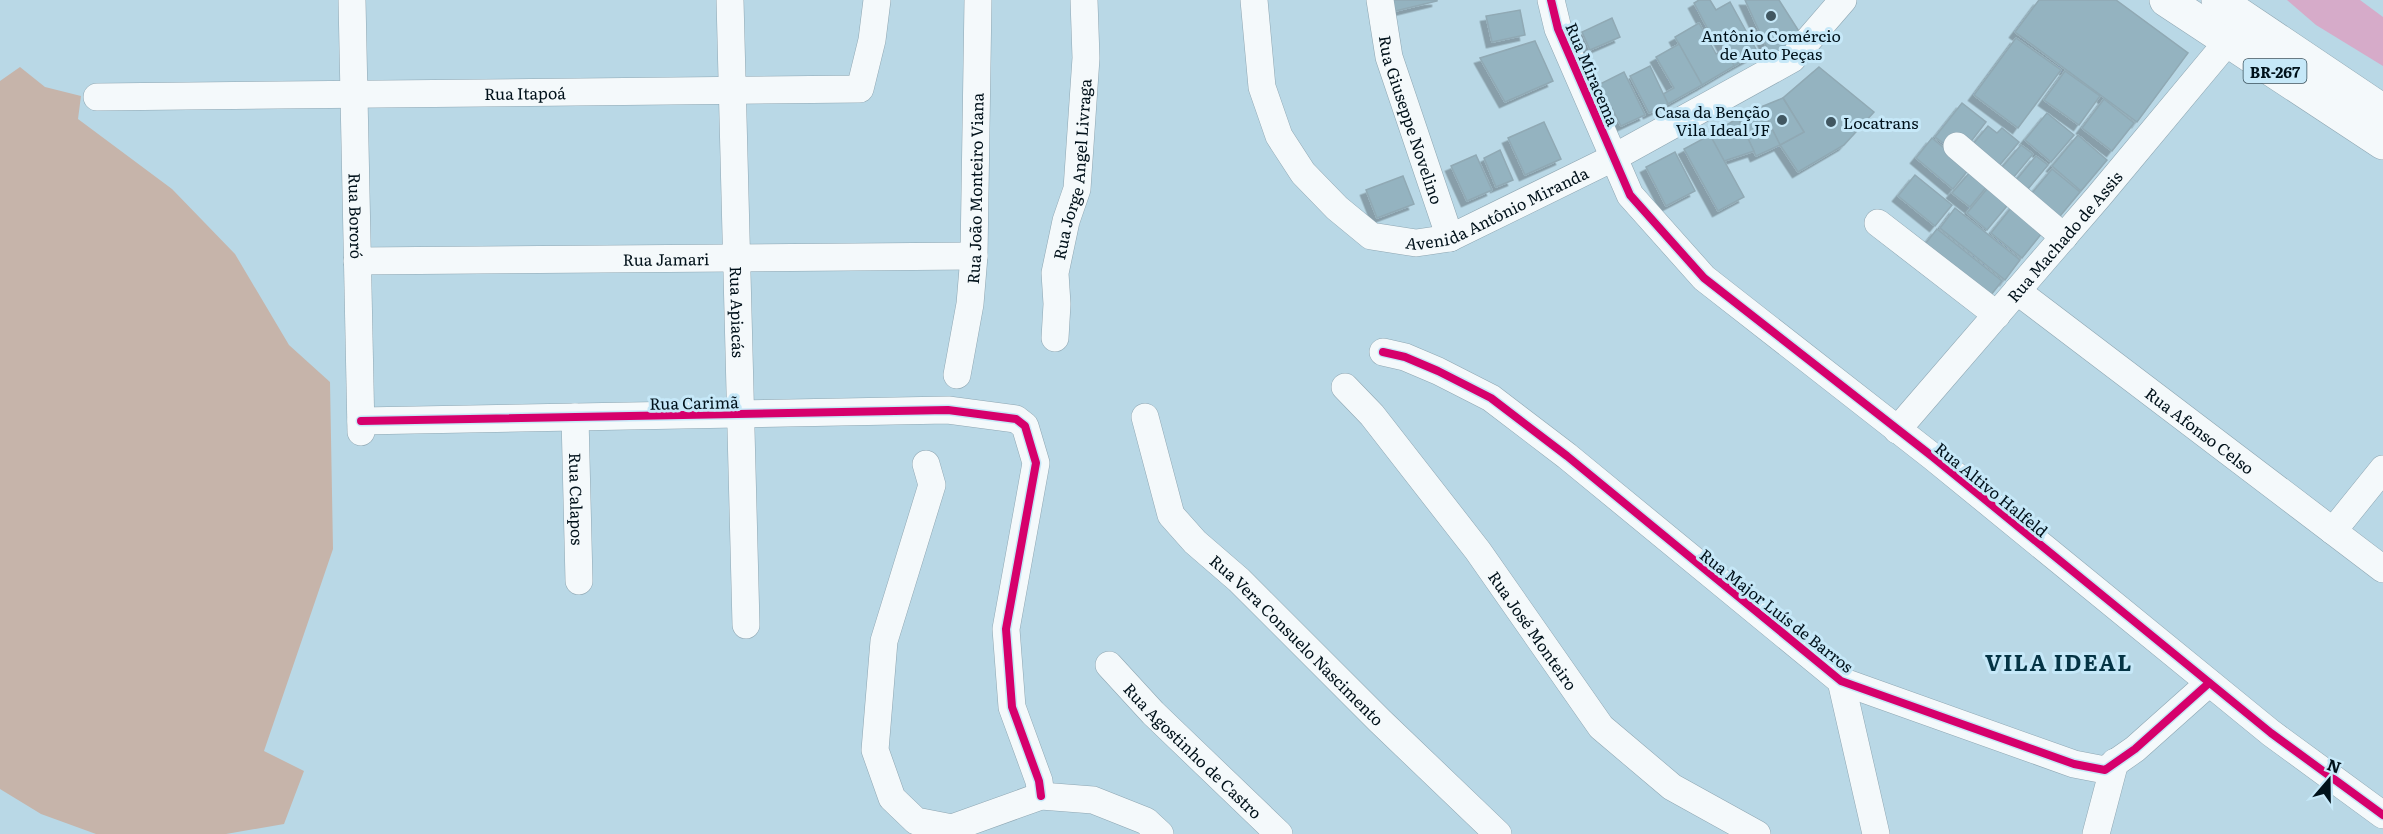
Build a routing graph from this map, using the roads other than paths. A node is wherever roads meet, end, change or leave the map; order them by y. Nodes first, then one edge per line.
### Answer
1 (352, 0) edge
2 (730, 0) edge
3 (877, 0) edge
4 (978, 0) edge
5 (1084, 0) edge
6 (1254, 0) edge
7 (1380, 0) edge
8 (1551, 0) edge
9 (1843, 0) edge
10 (2166, 0) edge
11 (2218, 0) edge
12 (2229, 40) junction
13 (733, 91) junction
14 (354, 96) junction
15 (97, 97) dead end
16 (2383, 111) edge
17 (2383, 143) edge
18 (1957, 146) dead end
19 (1613, 158) junction
20 (1878, 223) dead end
21 (2064, 237) junction
22 (1450, 238) junction
23 (974, 256) junction
24 (737, 257) junction
25 (357, 261) junction
26 (2017, 291) junction
27 (1997, 315) junction
28 (1055, 338) dead end
29 (1383, 352) dead end
30 (957, 375) dead end
31 (1345, 387) dead end
32 (741, 415) junction
33 (575, 417) junction
34 (1144, 417) dead end
35 (361, 426) joint
36 (1898, 430) junction
37 (926, 464) dead end
38 (2383, 469) edge
39 (2333, 531) junction
40 (2383, 569) edge
41 (579, 581) dead end
42 (746, 624) dead end
43 (1109, 665) dead end
44 (1840, 681) junction
45 (2209, 683) junction
46 (2115, 762) junction
47 (1041, 796) junction
48 (2383, 815) edge
49 (1160, 834) edge
50 (1280, 834) edge
51 (1498, 834) edge
52 (1757, 834) edge
53 (1876, 834) edge
54 (2096, 834) edge

1 - 14 street, Rua Bororó
2 - 13 street, Rua Apiacás
3 - 13 street, Rua Itapoá
4 - 23 street, Rua João Monteiro Viana
5 - 28 street, Rua Jorge Angel Livraga
6 - 22 street, Avenida Antônio Miranda
7 - 22 street, Rua Giuseppe Novelino
8 - 19 street, Rua Miracema
9 - 19 street, Avenida Antônio Miranda
10 - 12 highway, BR-267
11 - 16 highway, BR-267
12 - 17 highway, BR-267
12 - 21 street, Rua Machado de Assis
13 - 14 street, Rua Itapoá
13 - 24 street, Rua Apiacás
14 - 15 street, Rua Itapoá
14 - 25 street, Rua Bororó
18 - 21 street
19 - 22 street, Avenida Antônio Miranda
19 - 36 street, Rua Altivo Halfeld
20 - 27 street
21 - 26 street, Rua Machado de Assis
23 - 24 street, Rua Jamari
23 - 30 street, Rua João Monteiro Viana
24 - 25 street, Rua Jamari
24 - 32 street, Rua Apiacás
25 - 35 street, Rua Bororó
26 - 27 street, Rua Machado de Assis
26 - 39 street, Rua Afonso Celso
27 - 36 street, Rua Machado de Assis
29 - 44 street, Rua Major Luís de Barros
31 - 52 street, Rua José Monteiro
32 - 33 street, Rua Carimã
32 - 42 street, Rua Apiacás
32 - 47 street, Rua Carimã
33 - 35 street, Rua Carimã
33 - 41 street, Rua Calapos
34 - 51 street, Rua Vera Consuelo Nascimento
36 - 45 street, Rua Altivo Halfeld
37 - 47 street
38 - 39 street
39 - 40 street, Rua Afonso Celso
43 - 50 street, Rua Agostinho de Castro
44 - 46 street, Rua Major Luís de Barros
44 - 53 street
45 - 46 street, Rua Major Luís de Barros
45 - 48 street, Rua Altivo Halfeld
46 - 54 street
47 - 49 street

